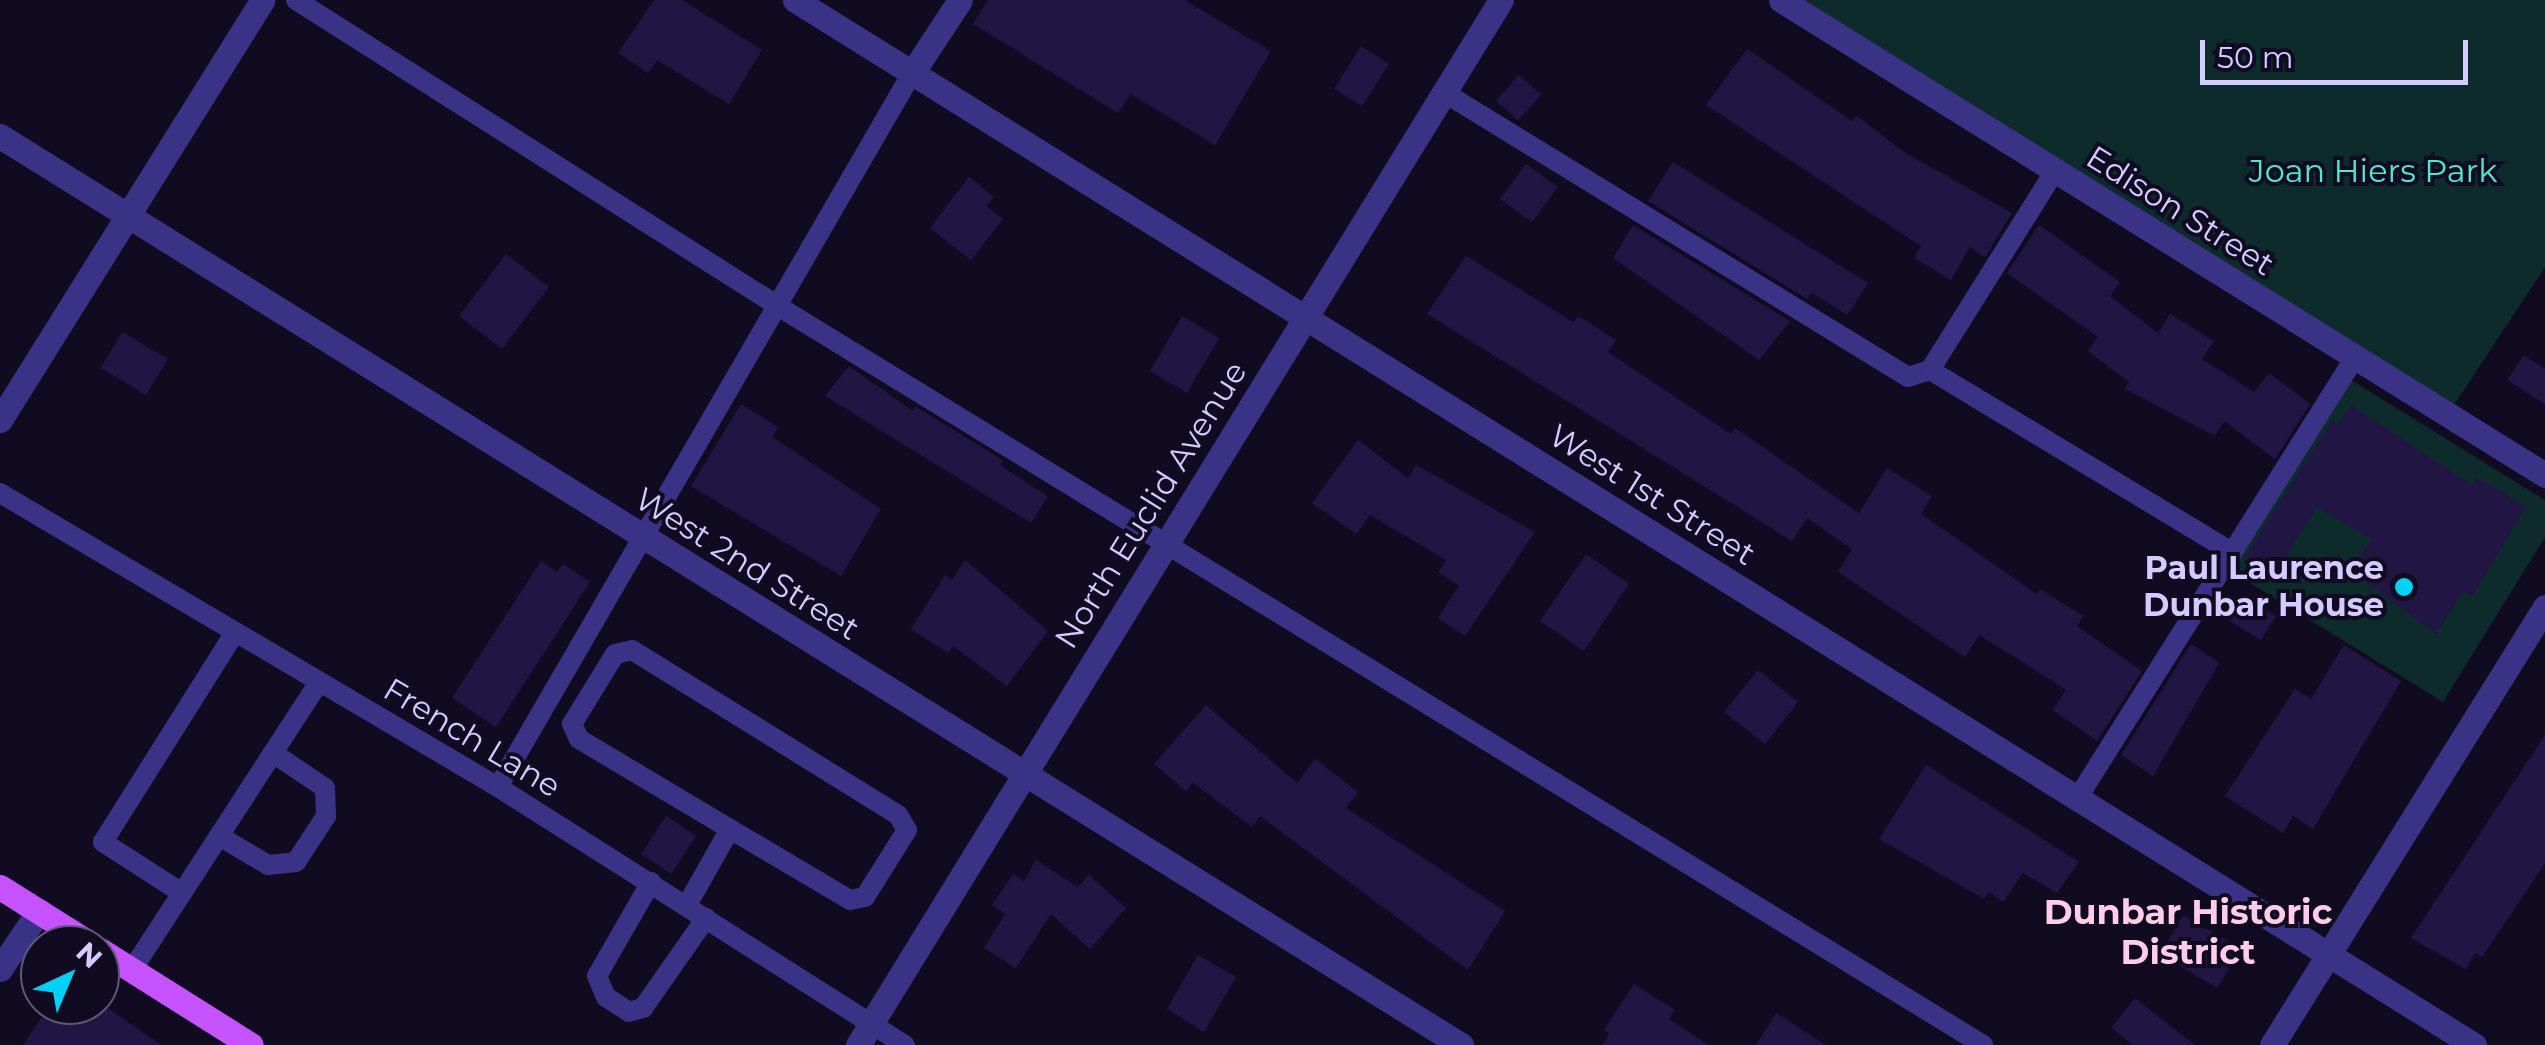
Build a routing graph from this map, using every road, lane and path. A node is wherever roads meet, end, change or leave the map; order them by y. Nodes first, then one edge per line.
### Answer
1 (262, 0) edge
2 (296, 0) edge
3 (795, 0) edge
4 (960, 0) edge
5 (1501, 0) edge
6 (1781, 0) edge
7 (912, 73) junction
8 (1445, 93) junction
9 (0, 136) edge
10 (2055, 171) junction
11 (126, 215) junction
12 (781, 308) junction
13 (1306, 317) junction
14 (2354, 359) junction
15 (1930, 370) junction
16 (0, 420) edge
17 (2545, 475) edge
18 (0, 494) edge
19 (647, 540) junction
20 (1166, 544) junction
21 (2232, 552) junction
22 (2545, 607) edge
23 (235, 632) junction
24 (319, 682) junction
25 (273, 753) junction
26 (1024, 774) junction
27 (498, 787) junction
28 (2077, 799) junction
29 (730, 829) junction
30 (219, 836) junction
31 (650, 882) junction
32 (0, 887) edge
33 (182, 893) junction
34 (687, 905) junction
35 (40, 912) junction
36 (706, 918) junction
37 (60, 925) edge
38 (2329, 956) junction
39 (120, 962) edge
40 (0, 969) edge
41 (132, 970) junction
42 (865, 1034) edge
43 (251, 1045) edge
44 (905, 1045) edge
45 (1461, 1045) edge
46 (1983, 1045) edge
47 (2272, 1045) edge
48 (2474, 1045) edge

1 - 11 street
2 - 12 lane
3 - 7 street, West 1st Street
4 - 7 street
5 - 8 street, North Euclid Avenue
6 - 10 street, Edison Street
7 - 12 lane
7 - 13 street, West 1st Street
8 - 13 street, North Euclid Avenue
8 - 15 lane
9 - 11 street, West 2nd Street
10 - 14 street, Edison Street
10 - 15 lane
11 - 16 street
11 - 19 street, West 2nd Street
12 - 19 lane
12 - 20 lane
13 - 20 street, North Euclid Avenue
13 - 28 street, West 1st Street
14 - 17 street, Edison Street
14 - 21 lane
15 - 21 lane
18 - 23 lane, French Lane
19 - 26 street, West 2nd Street
19 - 27 lane
20 - 26 street, North Euclid Avenue
20 - 46 lane
21 - 28 lane
22 - 38 street
23 - 24 lane, French Lane
23 - 33 lane
24 - 25 lane
24 - 27 lane, French Lane
25 - 30 lane
25 - 30 lane
26 - 42 street, North Euclid Avenue
26 - 45 street, West 2nd Street
27 - 31 lane, French Lane
28 - 38 street, West 1st Street
29 - 29 lane
29 - 34 lane
30 - 33 lane
31 - 34 lane, French Lane
31 - 36 lane
32 - 35 main road
33 - 41 lane
34 - 36 lane, French Lane
35 - 37 main road
35 - 40 street
36 - 42 lane, French Lane
38 - 47 street
38 - 48 street, West 1st Street
39 - 41 main road
41 - 43 main road
42 - 44 lane, French Lane

